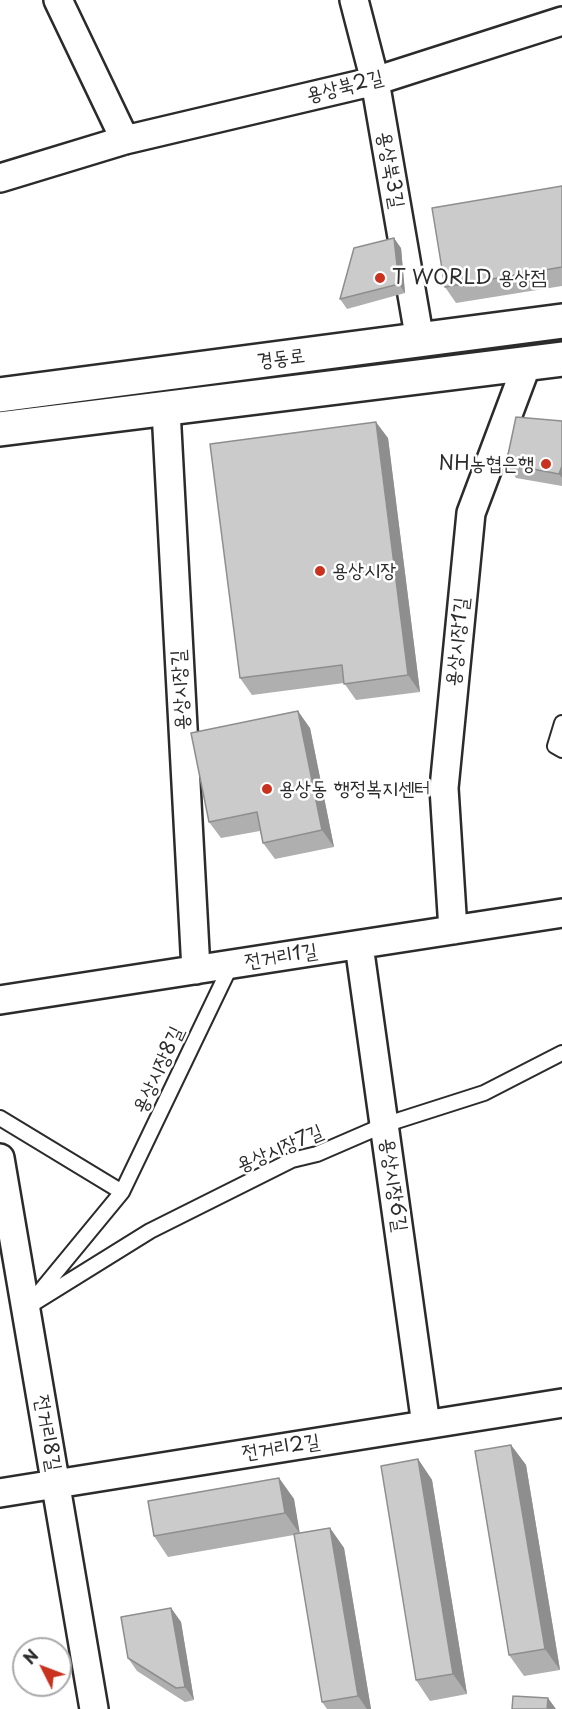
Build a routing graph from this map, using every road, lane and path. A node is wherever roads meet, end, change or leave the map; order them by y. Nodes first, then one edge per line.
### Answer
1 (58, 0) edge
2 (354, 0) edge
3 (562, 21) edge
4 (375, 81) junction
5 (125, 140) junction
6 (0, 178) edge
7 (562, 321) edge
8 (420, 341) junction
9 (562, 359) edge
10 (527, 364) junction
11 (0, 395) edge
12 (166, 410) junction
13 (0, 429) edge
14 (562, 723) edge
15 (562, 750) edge
16 (562, 913) edge
17 (453, 930) junction
18 (359, 945) junction
19 (231, 965) junction
20 (196, 970) junction
21 (0, 1000) edge
22 (562, 1053) edge
23 (0, 1118) edge
24 (384, 1125) junction
25 (0, 1158) edge
26 (122, 1192) junction
27 (26, 1308) junction
28 (562, 1403) edge
29 (426, 1425) junction
30 (56, 1484) junction
31 (0, 1493) edge
32 (94, 1709) edge

1 - 5 street
2 - 4 street, 용상북3길
3 - 4 street, 용상북2길
4 - 5 street, 용상북2길
4 - 8 street, 용상북3길
5 - 6 street, 용상북2길
7 - 8 street, 경동로
8 - 11 street, 경동로
9 - 10 street, 경동로
10 - 12 street, 경동로
10 - 17 street, 용상시장1길
12 - 13 street, 경동로
12 - 20 street, 용상시장길
14 - 15 lane
16 - 17 street, 전거리1길
17 - 18 street, 전거리1길
18 - 19 street, 전거리1길
18 - 24 street, 용상시장6길
19 - 20 street, 전거리1길
19 - 26 lane, 용상시장8길
20 - 21 street, 전거리1길
22 - 24 lane, 용상시장7길
23 - 26 lane
24 - 27 lane, 용상시장7길
24 - 29 street, 용상시장6길
25 - 27 street, 전거리8길
26 - 27 lane, 용상시장8길
27 - 30 street, 전거리8길
28 - 29 street, 전거리2길
29 - 30 street, 전거리2길
30 - 31 street, 전거리2길
30 - 32 street, 전거리8길

